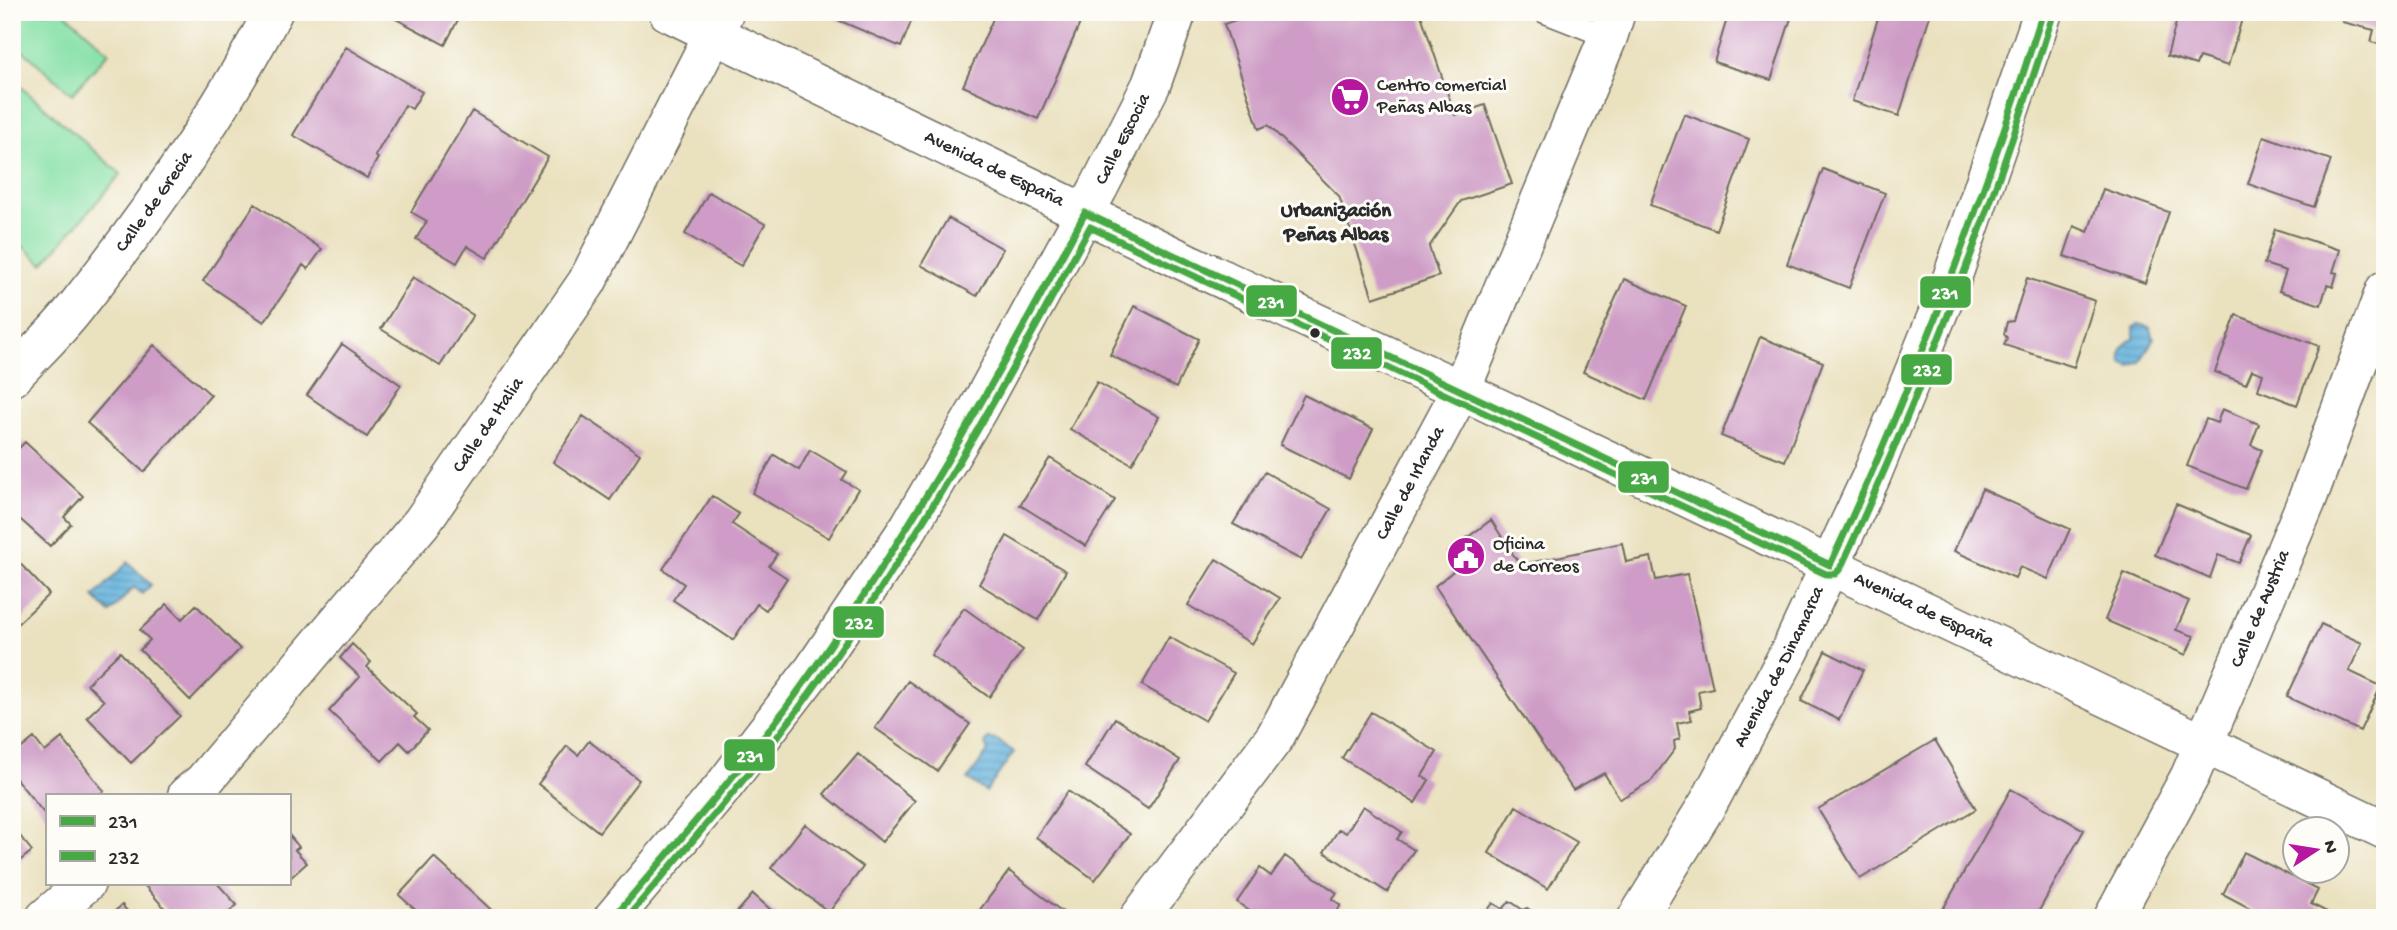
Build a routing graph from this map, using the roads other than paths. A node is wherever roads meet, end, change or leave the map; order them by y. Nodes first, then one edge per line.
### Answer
1 (273, 12) edge
2 (668, 12) edge
3 (1177, 12) edge
4 (1544, 12) edge
5 (2043, 12) edge
6 (720, 23) edge
7 (1612, 24) edge
8 (1085, 213) junction
9 (2385, 290) edge
10 (12, 377) edge
11 (1461, 390) junction
12 (1830, 565) junction
13 (2205, 743) junction
14 (188, 794) edge
15 (2385, 830) edge
16 (85, 884) edge
17 (45, 918) edge
18 (613, 918) edge
19 (1139, 918) edge
20 (1637, 918) edge
21 (2113, 918) edge

1 - 10 street, Calle de Grecia
2 - 6 street, Avenida de España
3 - 8 street, Calle Escocia
4 - 7 lane
5 - 12 street, Avenida de Dinamarca
6 - 8 street, Avenida de España
6 - 14 street, Calle de Italia
7 - 11 street, Calle de Irlanda
8 - 11 street, Avenida de España
8 - 18 street, Calle Escocia
9 - 13 street, Calle de Austria
11 - 12 street, Avenida de España
11 - 19 street, Calle de Irlanda
12 - 13 street, Avenida de España
12 - 20 street, Avenida de Dinamarca
13 - 15 street, Avenida de España
13 - 21 street, Calle de Austria
16 - 17 street

